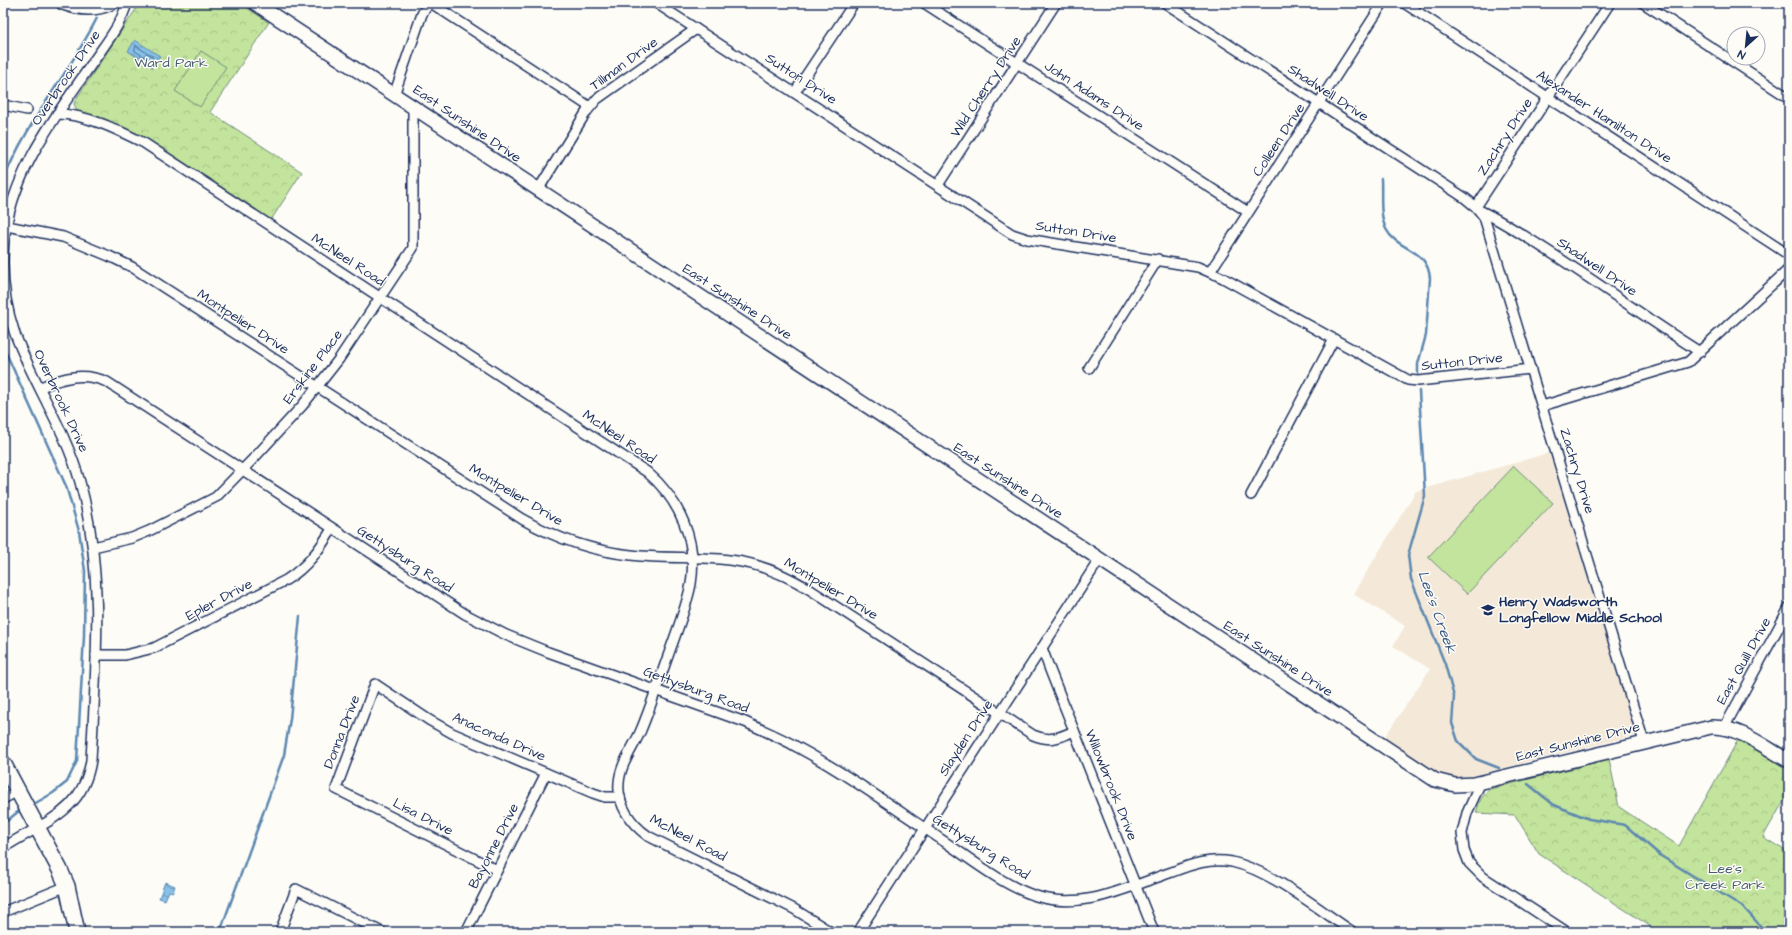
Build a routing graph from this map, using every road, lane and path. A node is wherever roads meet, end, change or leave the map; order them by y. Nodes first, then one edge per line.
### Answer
1 (63, 3) edge
2 (111, 3) edge
3 (128, 3) edge
4 (255, 3) edge
5 (430, 3) edge
6 (656, 3) edge
7 (854, 3) edge
8 (924, 3) edge
9 (1056, 3) edge
10 (1165, 3) edge
11 (1383, 3) edge
12 (1404, 3) edge
13 (1610, 3) edge
14 (1643, 3) edge
15 (696, 29) junction
16 (1017, 64) junction
17 (795, 92) junction
18 (394, 94) junction
19 (1548, 97) junction
20 (1789, 98) edge
21 (1319, 104) junction
22 (3, 105) edge
23 (413, 107) junction
24 (590, 107) junction
25 (27, 110) dead end
26 (57, 114) junction
27 (938, 185) junction
28 (538, 190) junction
29 (1477, 208) junction
30 (1248, 212) junction
31 (6, 226) junction
32 (1789, 255) edge
33 (1158, 259) junction
34 (1789, 269) edge
35 (1210, 272) junction
36 (380, 298) junction
37 (1334, 340) junction
38 (1700, 352) junction
39 (1089, 368) dead end
40 (1531, 369) junction
41 (318, 386) junction
42 (40, 387) junction
43 (1542, 406) junction
44 (243, 470) junction
45 (1251, 495) dead end
46 (332, 529) junction
47 (93, 547) junction
48 (692, 558) junction
49 (1099, 560) junction
50 (1789, 608) edge
51 (1042, 648) junction
52 (96, 655) junction
53 (375, 684) joint
54 (656, 690) junction
55 (999, 713) junction
56 (1724, 728) junction
57 (1074, 731) junction
58 (1644, 742) junction
59 (1789, 761) edge
60 (3, 763) edge
61 (546, 773) junction
62 (1481, 782) junction
63 (336, 789) joint
64 (18, 790) junction
65 (620, 797) junction
66 (3, 799) edge
67 (38, 828) junction
68 (925, 828) junction
69 (3, 848) edge
70 (497, 870) junction
71 (1135, 885) junction
72 (67, 886) junction
73 (3, 912) edge
74 (77, 932) edge
75 (280, 932) edge
76 (382, 932) edge
77 (466, 932) edge
78 (831, 932) edge
79 (858, 932) edge
80 (1154, 932) edge
81 (1353, 932) edge
82 (1567, 932) edge

1 - 2 street
3 - 26 street, Overbrook Drive
4 - 18 street, East Sunshine Drive
5 - 18 street
5 - 24 street
6 - 15 street, Sutton Drive
7 - 17 street
8 - 16 street, John Adams Drive
9 - 16 street, Wild Cherry Drive
10 - 21 street, Shadwell Drive
11 - 21 street, Colleen Drive
12 - 19 street, Alexander Hamilton Drive
13 - 19 street, Zachry Drive
14 - 20 street
15 - 17 street, Sutton Drive
15 - 24 street, Tillman Drive
16 - 27 street, Wild Cherry Drive
16 - 30 street, John Adams Drive
17 - 27 street, Sutton Drive
18 - 23 street, East Sunshine Drive
19 - 29 street, Zachry Drive
19 - 32 street, Alexander Hamilton Drive
21 - 29 street, Shadwell Drive
21 - 30 street, Colleen Drive
22 - 25 street
23 - 28 street, East Sunshine Drive
23 - 36 street, Erskine Place
24 - 28 street, Tillman Drive
26 - 31 street, Overbrook Drive
26 - 36 street, McNeel Road
27 - 33 street, Sutton Drive
28 - 49 street, East Sunshine Drive
29 - 38 street, Shadwell Drive
29 - 40 street, Zachry Drive
30 - 35 street, Colleen Drive
31 - 41 street, Montpelier Drive
31 - 42 street, Overbrook Drive
33 - 35 street, Sutton Drive
33 - 39 street
34 - 38 street
35 - 37 street, Sutton Drive
36 - 41 street, Erskine Place
36 - 48 street, McNeel Road
37 - 40 street, Sutton Drive
37 - 45 street
38 - 43 street
40 - 43 street, Zachry Drive
41 - 44 street, Erskine Place
41 - 48 street, Montpelier Drive
42 - 44 street, Gettysburg Road
42 - 47 street, Overbrook Drive
43 - 58 street, Zachry Drive
44 - 46 street, Gettysburg Road
44 - 47 street, Erskine Place
46 - 52 street, Epler Drive
46 - 54 street, Gettysburg Road
47 - 52 street, Overbrook Drive
48 - 54 street, McNeel Road
48 - 55 street, Montpelier Drive
49 - 51 street, Slayden Drive
49 - 62 street, East Sunshine Drive
50 - 56 street, East Quill Drive
51 - 55 street, Slayden Drive
51 - 57 street, Willowbrook Drive
52 - 67 street, Overbrook Drive
53 - 61 street, Anaconda Drive
53 - 63 street, Donna Drive
54 - 65 street, McNeel Road
54 - 68 street, Gettysburg Road
55 - 57 street, Montpelier Drive
55 - 68 street, Slayden Drive
56 - 58 street, East Sunshine Drive
56 - 59 street, East Sunshine Drive
57 - 71 street, Willowbrook Drive
58 - 62 street, East Sunshine Drive
60 - 64 main road
61 - 65 street, Anaconda Drive
61 - 70 street, Bayonne Drive
62 - 82 street
63 - 70 street, Lisa Drive
64 - 66 street
64 - 67 main road
65 - 78 street, McNeel Road
67 - 69 street, Overbrook Drive
67 - 72 main road
68 - 71 street, Gettysburg Road
68 - 79 street, Slayden Drive
70 - 77 street, Bayonne Drive
71 - 80 street, Willowbrook Drive
71 - 81 street, Gettysburg Road
72 - 73 street
72 - 74 main road
75 - 76 street

